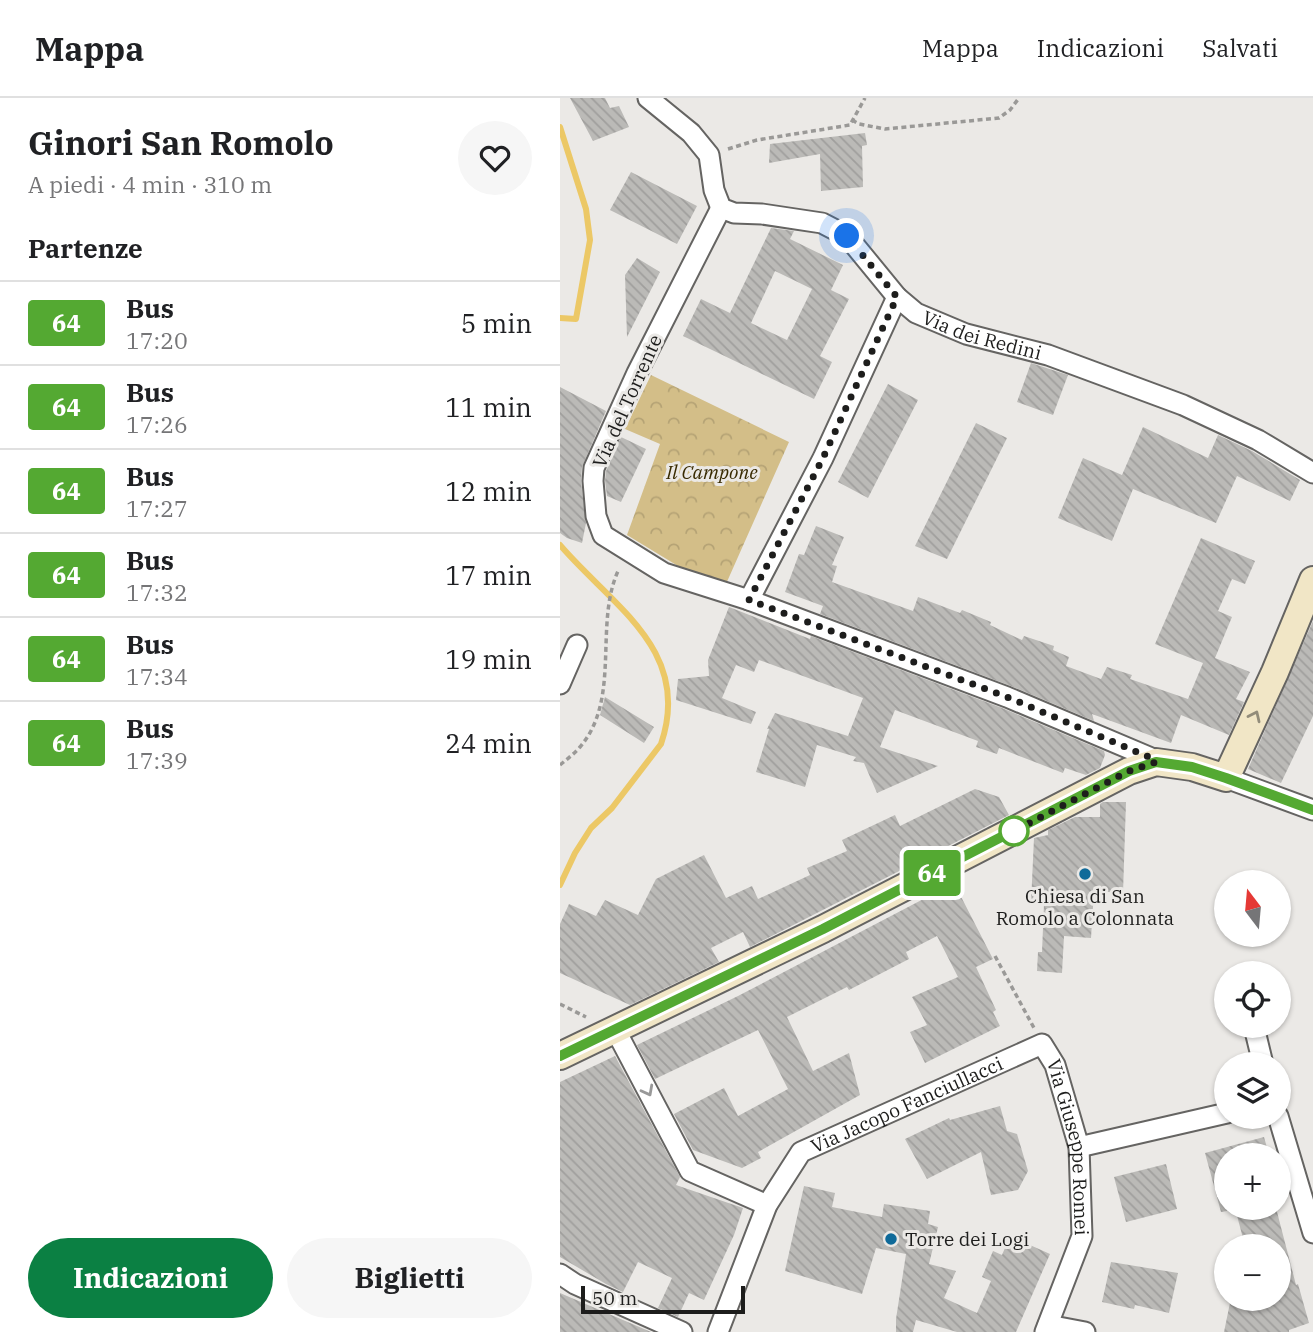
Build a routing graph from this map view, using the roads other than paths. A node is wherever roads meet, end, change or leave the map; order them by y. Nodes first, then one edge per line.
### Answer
1 (648, 98) edge
2 (720, 208) junction
3 (897, 297) junction
4 (1313, 473) edge
5 (1313, 580) edge
6 (749, 600) junction
7 (577, 645) dead end
8 (560, 684) edge
9 (1156, 762) junction
10 (1226, 778) junction
11 (1313, 810) edge
12 (616, 1031) junction
13 (1042, 1044) joint
14 (560, 1056) edge
15 (1214, 1116) edge
16 (1282, 1129) edge
17 (1079, 1147) junction
18 (767, 1205) junction
19 (1313, 1233) edge
20 (560, 1275) edge
21 (1047, 1328) edge
22 (682, 1332) edge
23 (718, 1332) edge
24 (1084, 1332) edge

1 - 2 street
2 - 3 street, Via dei Redini
2 - 6 street, Via del Torrente
3 - 4 street, Via dei Redini
3 - 6 street
10 -> 5 street
6 - 9 street
7 - 8 street
9 - 10 street
9 - 12 street
10 - 11 street
12 - 14 street
12 -> 18 street
13 - 17 street, Via Giuseppe Romei
13 - 18 street, Via Jacopo Fanciullacci
15 - 17 street
16 - 19 street
17 - 21 street, Via Giuseppe Romei
18 - 23 street, Via Jacopo Fanciullacci
20 - 22 street
21 - 24 street

